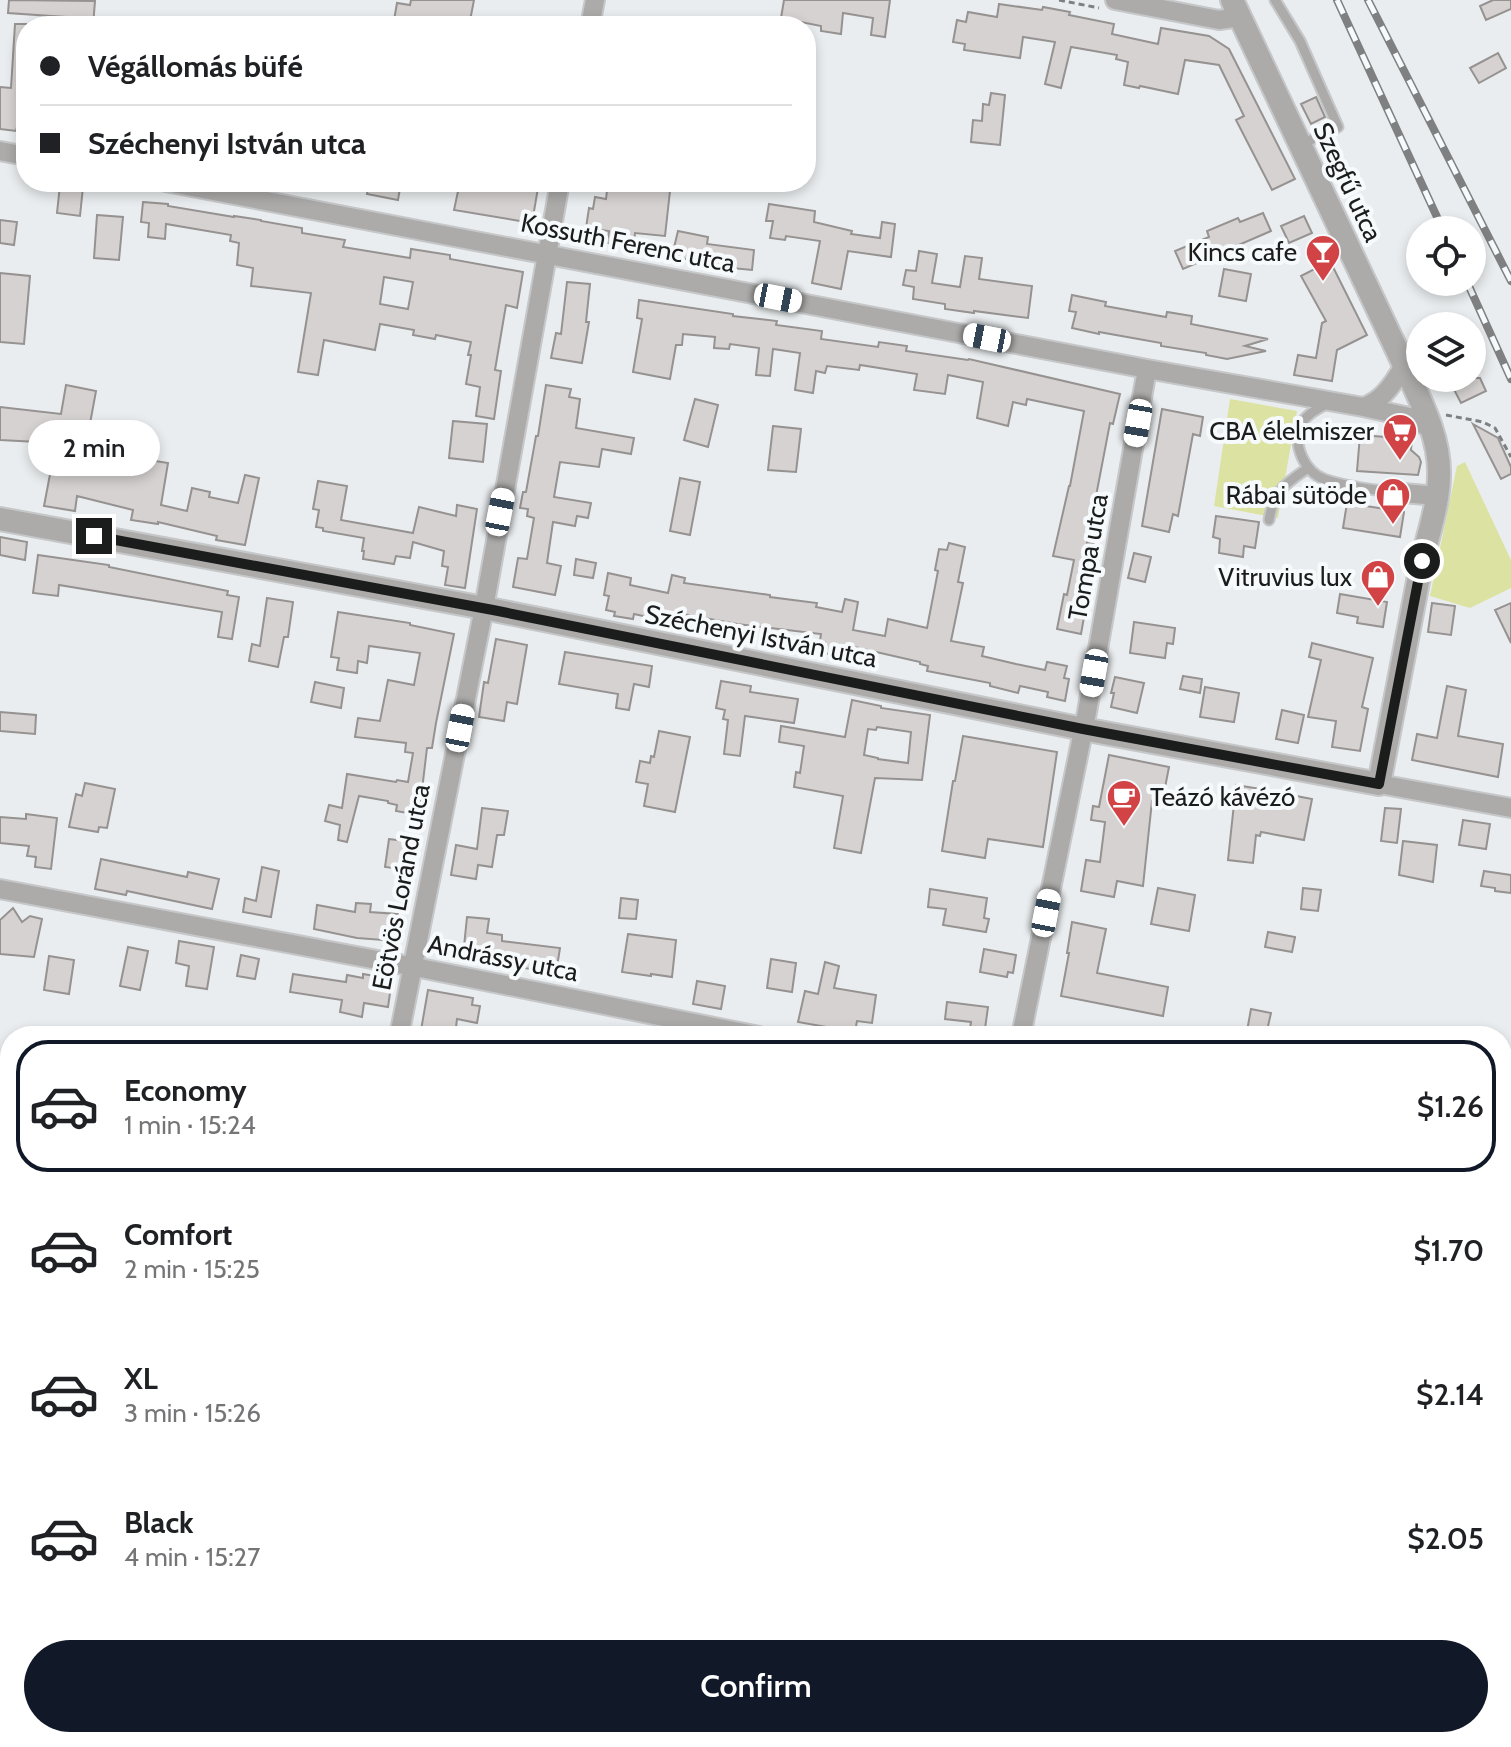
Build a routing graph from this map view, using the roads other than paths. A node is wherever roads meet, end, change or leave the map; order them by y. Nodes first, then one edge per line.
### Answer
1 (1115, 0) edge
2 (1275, 0) edge
3 (1236, 9) edge
4 (1300, 145) junction
5 (219, 192) edge
6 (558, 192) edge
7 (546, 254) junction
8 (1404, 365) junction
9 (1147, 369) junction
10 (1331, 402) junction
11 (1363, 407) junction
12 (1433, 431) junction
13 (1308, 468) junction
14 (1382, 491) joint
15 (1437, 496) junction
16 (0, 519) edge
17 (1269, 520) dead end
18 (484, 608) junction
19 (1083, 729) junction
20 (1379, 784) junction
21 (1511, 808) edge
22 (0, 889) edge
23 (412, 967) junction
24 (401, 1026) edge
25 (709, 1026) edge
26 (1023, 1026) edge

1 - 3 street
2 - 4 lane
3 - 4 street, Szegfű utca
4 - 8 street, Szegfű utca
5 - 7 street, Kossuth Ferenc utca
6 - 7 street, Eötvös Loránd utca
7 - 9 street, Kossuth Ferenc utca
7 - 18 street, Eötvös Loránd utca
8 - 11 street
8 - 12 street, Szegfű utca
9 - 10 street, Kossuth Ferenc utca
9 - 19 street, Tompa utca
10 - 11 street, Kossuth Ferenc utca
10 - 13 lane
11 - 12 street, Kossuth Ferenc utca
12 - 15 street, Szegfű utca
13 - 14 lane
13 - 17 lane
14 - 15 street
15 - 20 street, Szegfű utca
16 - 18 street, Széchenyi István utca
18 - 19 street, Széchenyi István utca
18 - 23 street, Eötvös Loránd utca
19 - 20 street, Széchenyi István utca
19 - 26 street, Tompa utca
20 - 21 street, Széchenyi István utca
22 - 23 street, Andrássy utca
23 - 24 street, Eötvös Loránd utca
23 - 25 street, Andrássy utca

